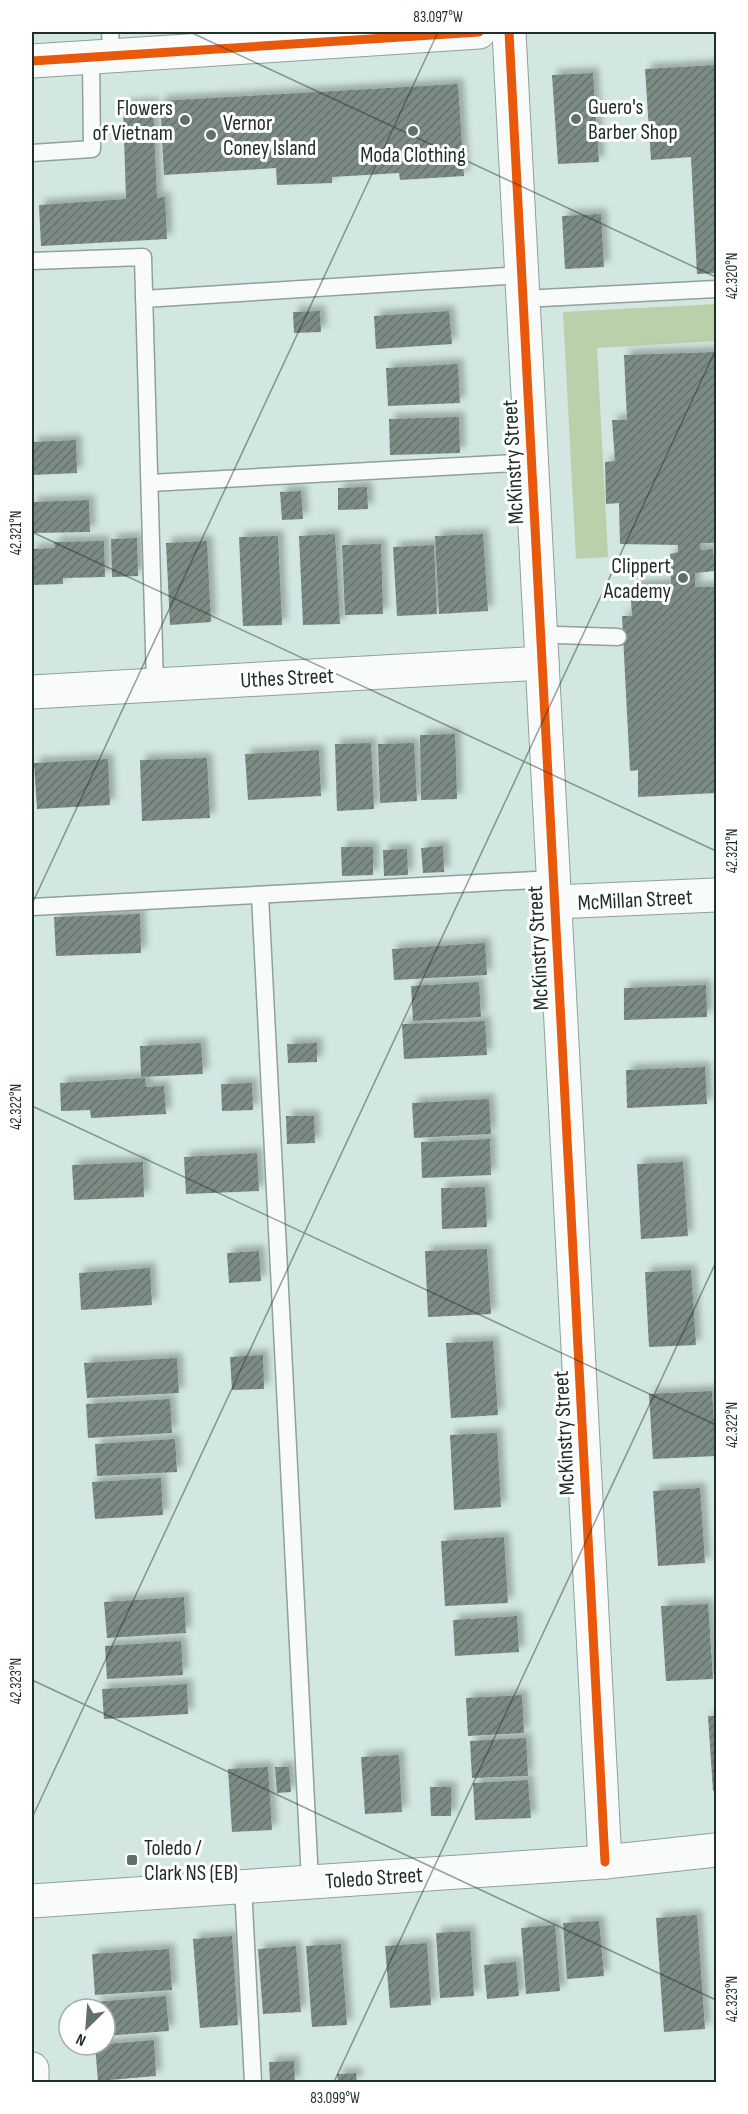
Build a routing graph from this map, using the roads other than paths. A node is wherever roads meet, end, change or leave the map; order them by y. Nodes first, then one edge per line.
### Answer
1 (479, 32) edge
2 (509, 32) edge
3 (104, 48) edge
4 (32, 61) edge
5 (32, 153) edge
6 (32, 261) edge
7 (522, 287) junction
8 (717, 290) edge
9 (144, 299) junction
10 (531, 462) junction
11 (150, 483) junction
12 (618, 637) dead end
13 (549, 649) junction
14 (155, 685) junction
15 (32, 692) edge
16 (553, 891) junction
17 (260, 895) junction
18 (717, 895) edge
19 (32, 908) edge
20 (717, 1850) edge
21 (605, 1862) junction
22 (310, 1881) junction
23 (243, 1886) junction
24 (32, 1901) edge
25 (32, 2069) edge
26 (32, 2082) edge
27 (253, 2082) edge

1 - 3 street
2 - 7 street, McKinstry Street
3 - 4 street
3 - 5 lane
6 - 9 lane
7 - 8 lane
7 - 9 lane
7 - 10 street, McKinstry Street
9 - 11 lane
10 - 11 lane
10 - 13 street, McKinstry Street
11 - 14 lane
12 - 13 lane
13 - 14 street, Uthes Street
13 - 16 street, McKinstry Street
14 - 15 street, Uthes Street
16 - 17 lane
16 - 18 street, McMillan Street
16 - 21 street, McKinstry Street
17 - 19 lane
17 - 22 lane
20 - 21 street, Toledo Street
21 - 22 street, Toledo Street
22 - 23 street, Toledo Street
23 - 24 street, Toledo Street
23 - 27 lane
25 - 26 street

